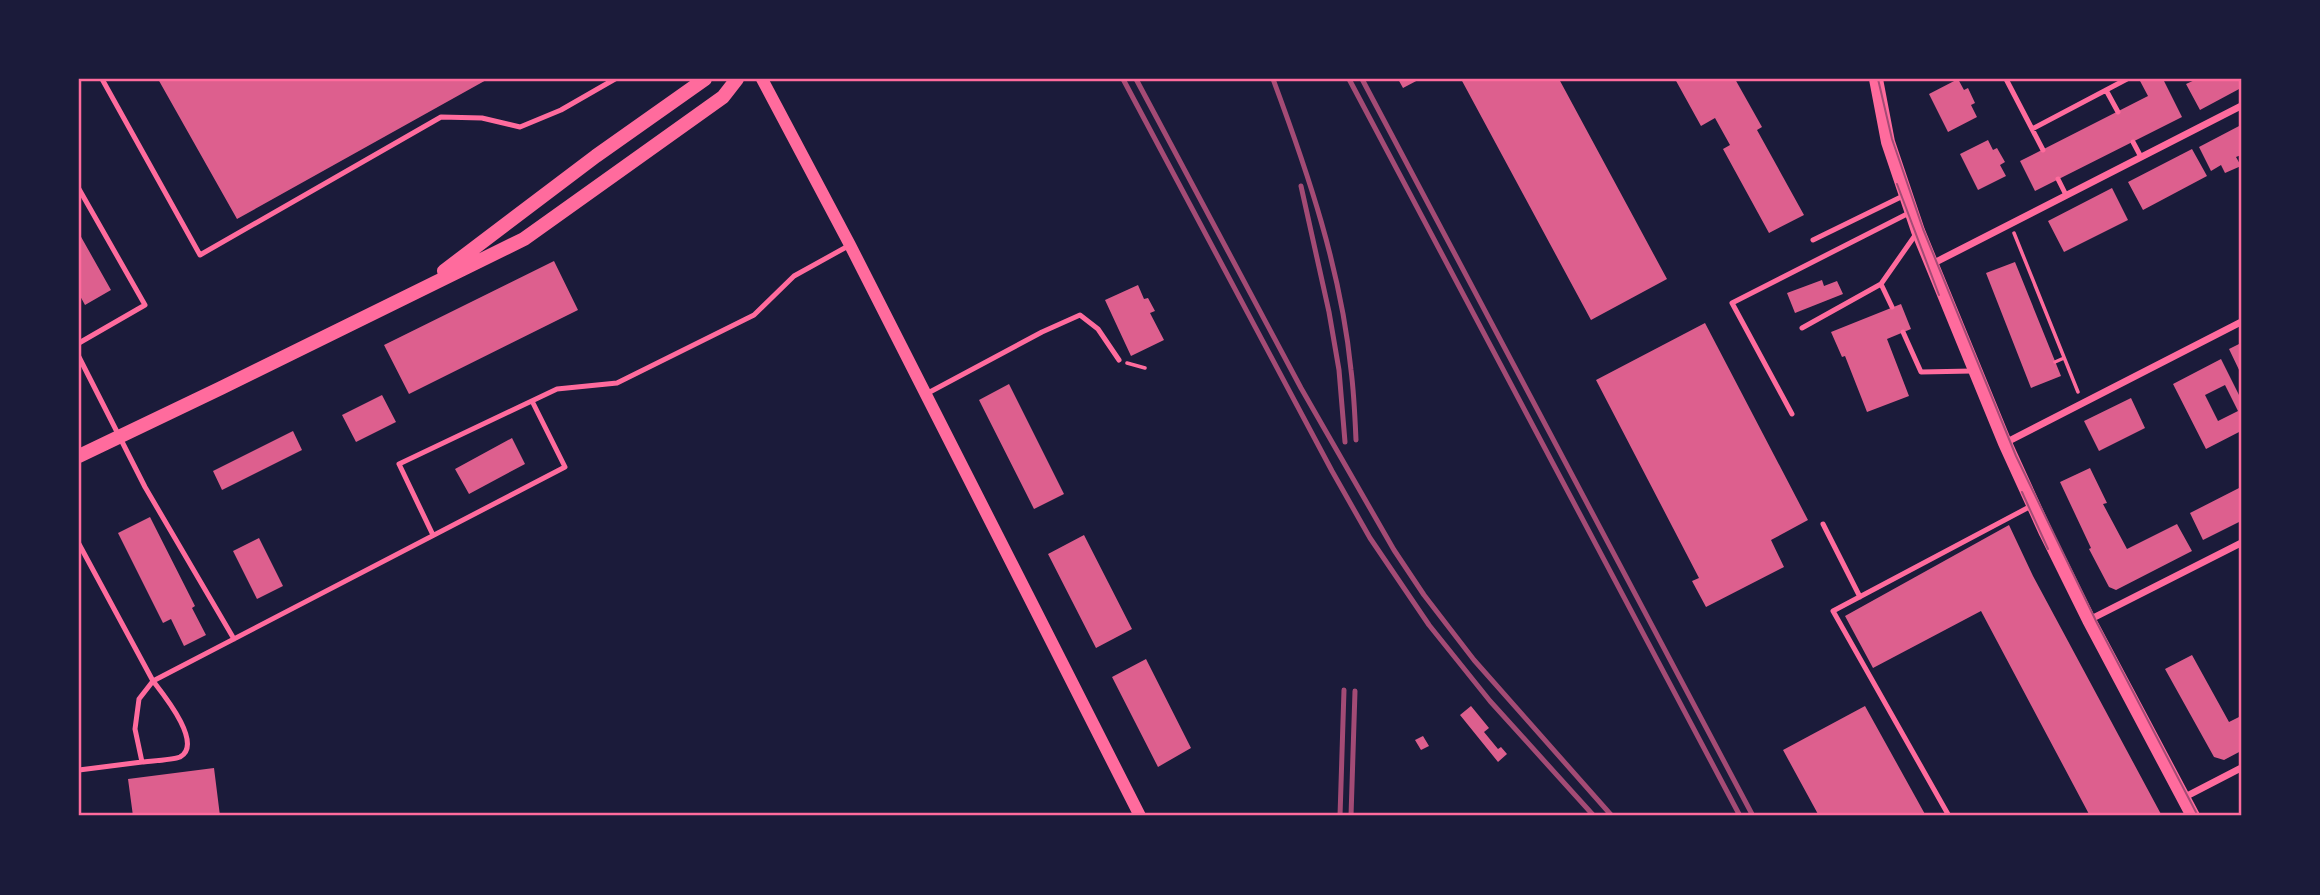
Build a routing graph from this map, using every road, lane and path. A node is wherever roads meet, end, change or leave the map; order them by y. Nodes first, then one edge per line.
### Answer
1 (102, 79) edge
2 (615, 79) edge
3 (705, 79) edge
4 (737, 79) edge
5 (762, 79) edge
6 (1876, 79) edge
7 (2006, 79) edge
8 (2127, 79) edge
9 (2106, 90) junction
10 (2241, 106) edge
11 (2118, 112) dead end
12 (2032, 130) junction
13 (2133, 142) dead end
14 (2043, 150) dead end
15 (2141, 157) junction
16 (2058, 179) dead end
17 (79, 189) edge
18 (1906, 194) junction
19 (2066, 195) junction
20 (1912, 212) junction
21 (2010, 224) junction
22 (1918, 231) junction
23 (1813, 240) dead end
24 (850, 246) junction
25 (1932, 264) junction
26 (2033, 280) junction
27 (1881, 284) junction
28 (2024, 284) dead end
29 (418, 290) junction
30 (1892, 307) dead end
31 (2047, 317) junction
32 (2039, 321) dead end
33 (2241, 322) edge
34 (1802, 328) dead end
35 (1903, 332) dead end
36 (79, 342) edge
37 (79, 357) edge
38 (2064, 358) junction
39 (1119, 360) joint
40 (2055, 362) dead end
41 (1145, 368) dead end
42 (1976, 370) junction
43 (925, 394) junction
44 (532, 401) junction
45 (2082, 404) junction
46 (1792, 414) dead end
47 (120, 436) junction
48 (2005, 443) junction
49 (79, 456) edge
50 (2033, 505) junction
51 (1823, 524) dead end
52 (433, 536) junction
53 (2241, 543) edge
54 (79, 544) edge
55 (1860, 597) junction
56 (2089, 621) junction
57 (234, 639) junction
58 (153, 681) junction
59 (142, 762) junction
60 (2241, 768) edge
61 (79, 770) edge
62 (2183, 798) junction
63 (1140, 816) edge
64 (1950, 816) edge
65 (2193, 816) edge

1 - 2 lane
3 - 29 main road
4 - 29 main road
5 - 24 street
6 - 18 main road
7 - 12 lane
8 - 9 lane
9 - 11 lane
9 - 12 lane
10 - 15 street
12 - 14 lane
13 - 15 lane
15 - 19 street
16 - 19 lane
17 - 36 lane
18 - 20 main road
18 - 23 lane
19 - 21 street
20 - 22 main road
20 - 46 lane
21 - 25 street
21 - 26 path
22 - 25 main road
22 - 27 lane
24 - 43 street
24 - 44 lane
25 - 42 main road
26 - 28 path
26 - 31 path
27 - 30 lane
27 - 34 lane
29 - 47 main road
31 - 32 path
31 - 38 path
33 - 45 street
35 - 42 lane
37 - 47 lane
38 - 40 path
38 - 45 path
39 - 41 path
39 - 43 lane
42 - 48 main road
43 - 63 street
44 - 52 lane
44 - 52 lane
45 - 48 street
47 - 49 main road
47 - 57 lane
48 - 50 main road
50 - 55 lane
50 - 56 main road
51 - 55 lane
52 - 57 lane
53 - 56 street
54 - 58 lane
55 - 64 lane
56 - 62 main road
57 - 58 lane
58 - 59 lane
58 - 59 lane
59 - 61 lane
60 - 62 street
62 - 65 main road

